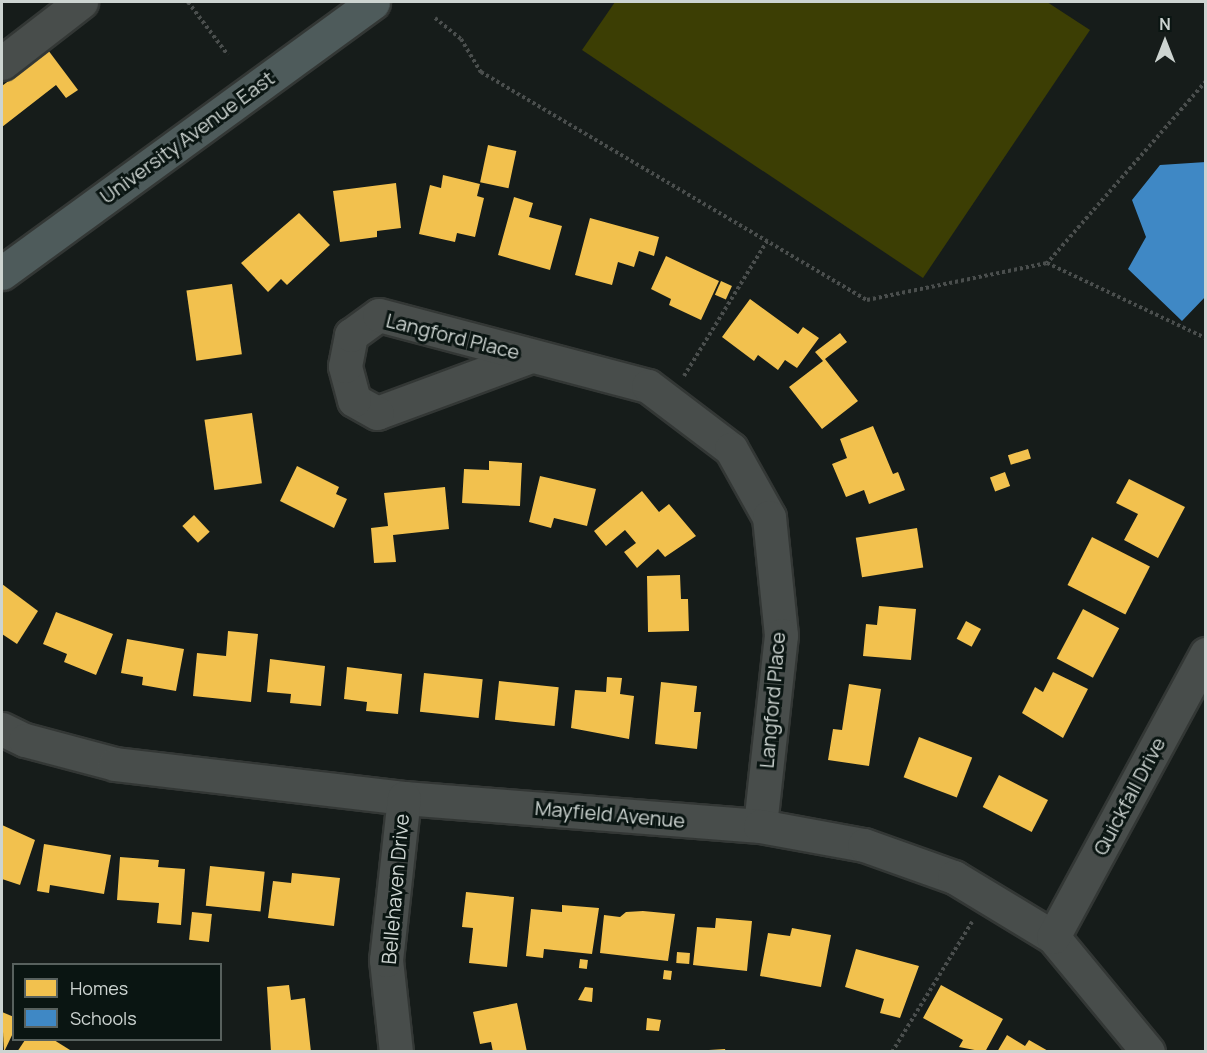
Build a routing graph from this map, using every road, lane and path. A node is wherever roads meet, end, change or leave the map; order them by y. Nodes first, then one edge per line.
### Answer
1 (81, 2) edge
2 (188, 2) edge
3 (373, 2) edge
4 (435, 18) dead end
5 (228, 55) dead end
6 (2, 63) edge
7 (1206, 81) edge
8 (767, 241) junction
9 (1047, 263) junction
10 (2, 273) edge
11 (1206, 338) edge
12 (531, 356) junction
13 (668, 402) junction
14 (1206, 654) edge
15 (2, 729) edge
16 (404, 798) junction
17 (760, 826) junction
18 (967, 929) dead end
19 (1053, 937) junction
20 (396, 1052) edge
21 (892, 1052) edge
22 (1148, 1052) edge

1 - 6 street
2 - 5 path
3 - 10 main road, University Avenue East
4 - 8 path
7 - 9 path
8 - 9 path
8 - 13 path
9 - 11 path
12 - 12 street, Langford Place
12 - 13 street, Langford Place
13 - 17 street, Langford Place
14 - 19 street, Quickfall Drive
15 - 16 street, Mayfield Avenue
16 - 17 street, Mayfield Avenue
16 - 20 street, Bellehaven Drive
17 - 19 street, Mayfield Avenue
18 - 21 path
19 - 22 street, Mayfield Avenue

